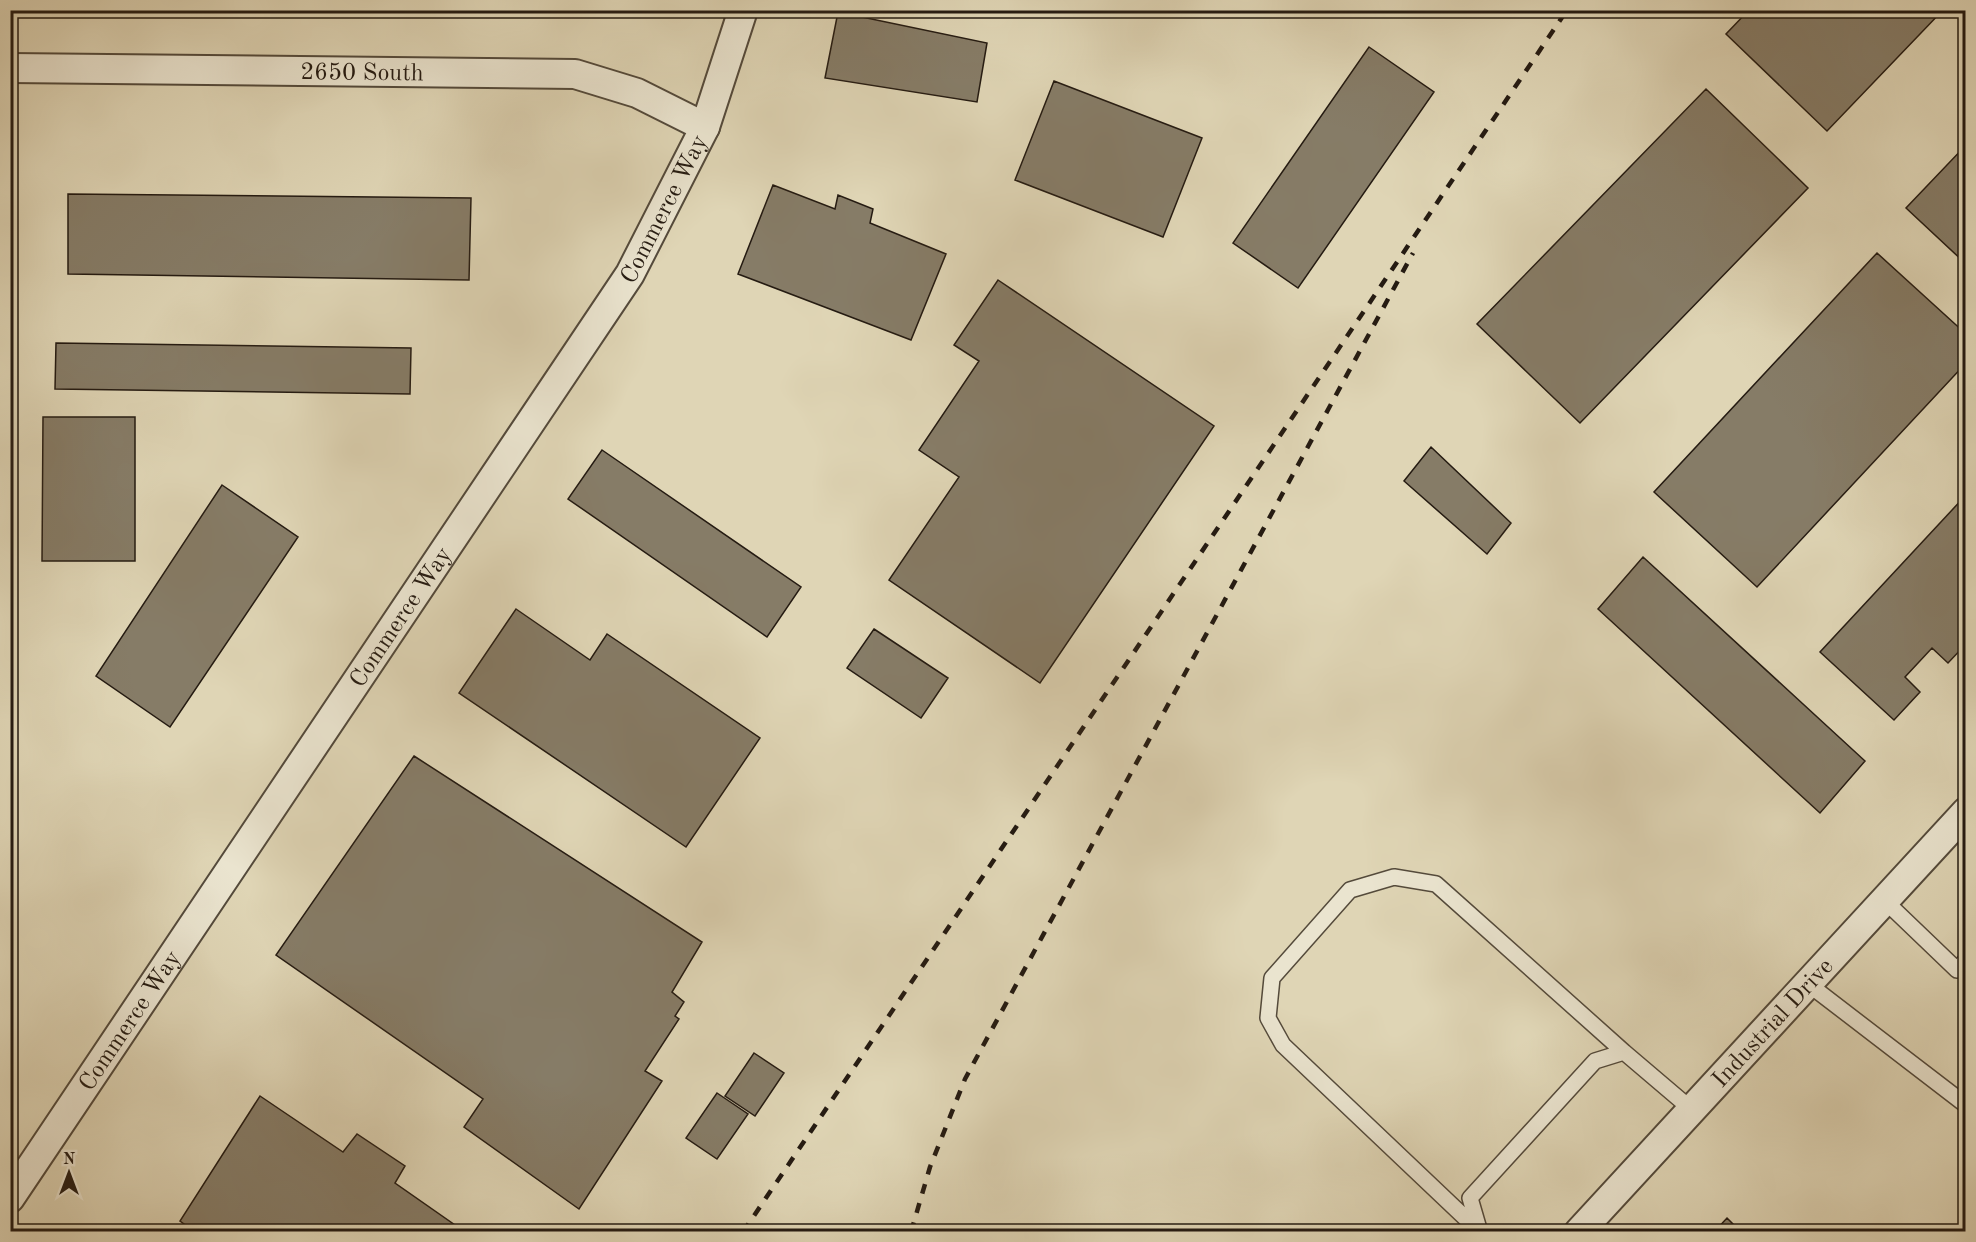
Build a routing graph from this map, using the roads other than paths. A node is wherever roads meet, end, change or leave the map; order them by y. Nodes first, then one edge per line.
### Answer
1 (743, 10) edge
2 (10, 68) edge
3 (705, 127) junction
4 (1965, 812) edge
5 (1884, 900) junction
6 (1965, 960) edge
7 (1807, 983) junction
8 (1624, 1052) junction
9 (1965, 1105) edge
10 (1691, 1109) junction
11 (10, 1198) edge
12 (1480, 1231) edge
13 (1578, 1232) edge

1 - 3 street, Commerce Way
2 - 3 street, 2650 South
3 - 11 street, Commerce Way
4 - 5 street, Industrial Drive
5 - 6 lane
5 - 7 street, Industrial Drive
7 - 9 lane
7 - 10 street, Industrial Drive
8 - 10 lane
8 - 12 lane
8 - 12 lane
10 - 13 street, Industrial Drive

